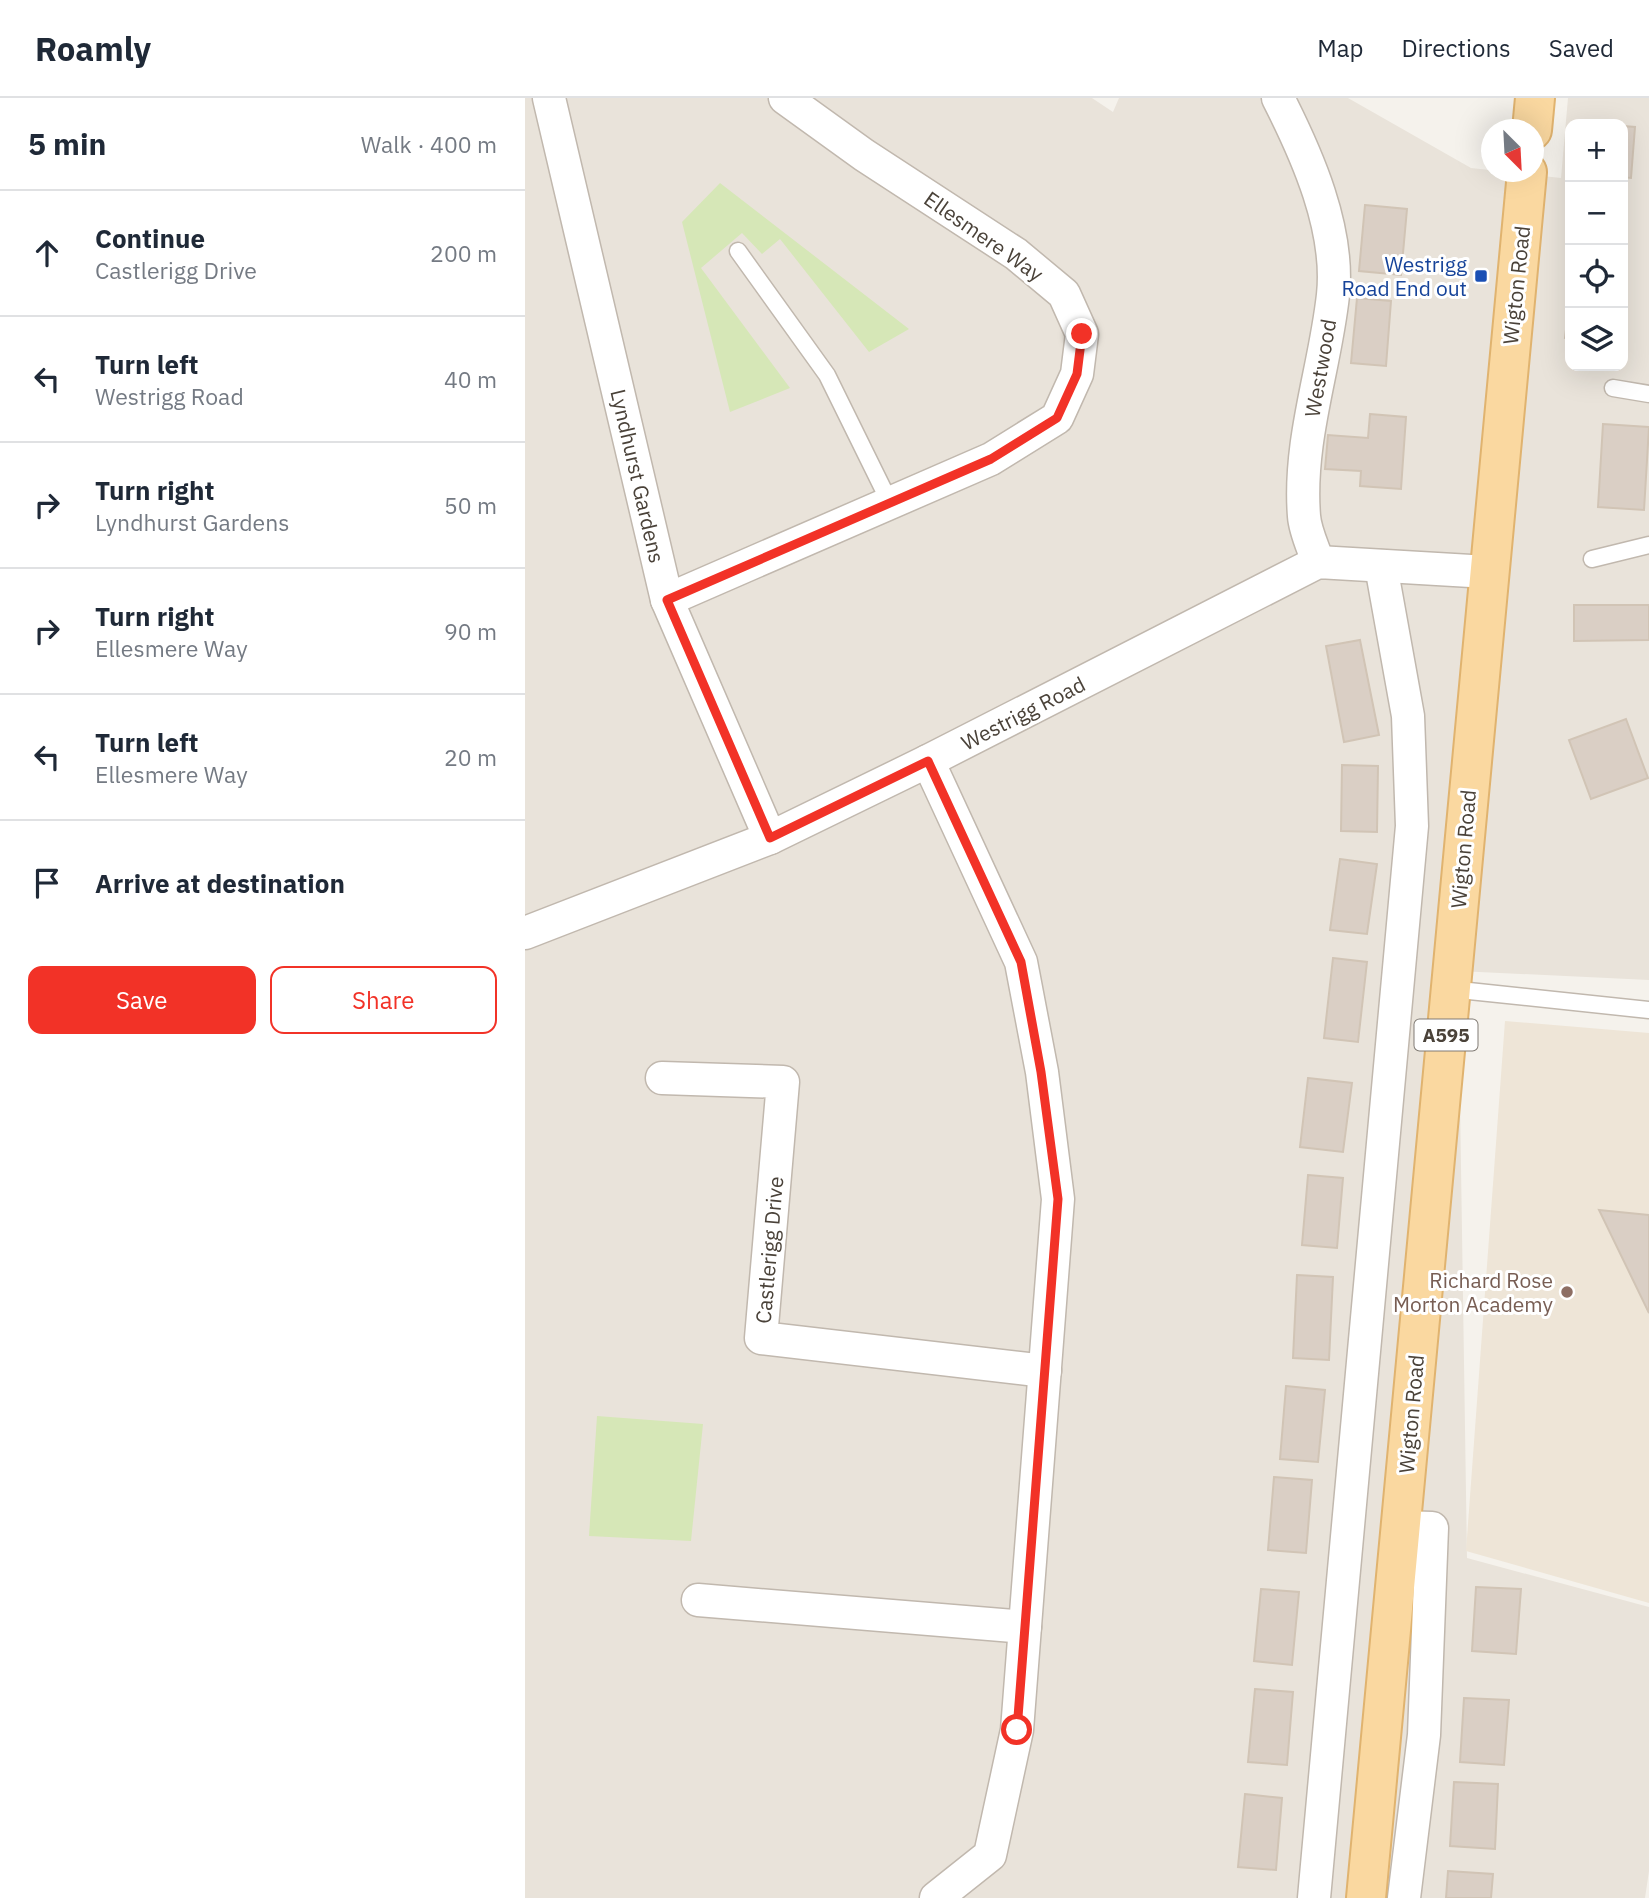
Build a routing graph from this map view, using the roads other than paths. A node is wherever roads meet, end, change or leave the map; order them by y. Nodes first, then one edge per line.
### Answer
1 (549, 98) edge
2 (785, 98) edge
3 (1278, 98) edge
4 (1535, 98) edge
5 (1533, 119) edge
6 (1526, 182) edge
7 (738, 251) dead end
8 (1613, 388) dead end
9 (1649, 394) edge
10 (890, 503) junction
11 (1649, 545) edge
12 (1593, 559) dead end
13 (1318, 562) junction
14 (1381, 566) junction
15 (1488, 572) junction
16 (667, 600) junction
17 (928, 761) junction
18 (770, 838) junction
19 (525, 933) edge
20 (1450, 989) junction
21 (1649, 1010) edge
22 (662, 1078) dead end
23 (1045, 1371) junction
24 (1400, 1527) junction
25 (698, 1600) dead end
26 (1025, 1627) junction
27 (936, 1898) edge
28 (1314, 1898) edge
29 (1366, 1898) edge
30 (1404, 1898) edge

1 - 16 street, Lyndhurst Gardens
2 - 10 street, Ellesmere Way
3 - 13 street, Westwood
4 - 5 main road
6 - 15 main road, Wigton Road / A595
7 - 10 lane
8 - 9 lane
10 - 16 street, Ellesmere Way
11 - 12 lane
13 - 14 street
13 - 17 street, Westrigg Road
14 - 15 street
14 - 28 street
15 - 20 main road, Wigton Road / A595
16 - 18 street, Lyndhurst Gardens
17 - 18 street, Westrigg Road
17 - 23 street
18 - 19 street, Westrigg Road
20 - 21 lane
20 - 24 main road, Wigton Road / A595
22 - 23 street, Castlerigg Drive
23 - 26 street
24 - 29 main road, Wigton Road / A595
24 - 30 street
25 - 26 street
26 - 27 street

